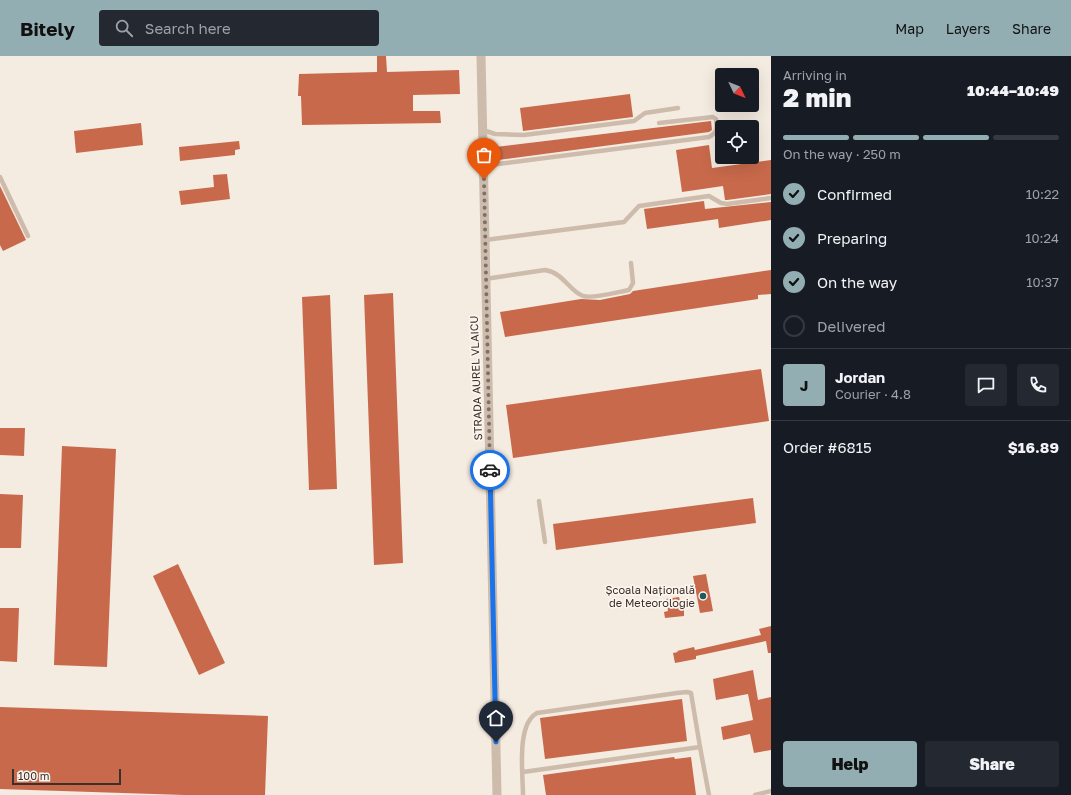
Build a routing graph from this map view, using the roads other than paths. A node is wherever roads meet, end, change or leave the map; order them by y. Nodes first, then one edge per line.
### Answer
1 (481, 56) edge
2 (678, 108) dead end
3 (659, 123) dead end
4 (483, 130) junction
5 (484, 166) junction
6 (0, 177) edge
7 (771, 198) edge
8 (28, 236) dead end
9 (485, 240) junction
10 (631, 263) dead end
11 (485, 279) junction
12 (538, 501) dead end
13 (545, 542) dead end
14 (700, 747) junction
15 (523, 772) junction
16 (771, 791) edge
17 (497, 795) edge
18 (523, 795) edge
19 (709, 795) edge
20 (755, 795) edge

1 - 4 street, STRADA AUREL VLAICU
2 - 4 lane
3 - 5 lane
4 - 5 street, STRADA AUREL VLAICU
5 - 9 street, STRADA AUREL VLAICU
6 - 8 lane
7 - 9 lane
9 - 11 street, STRADA AUREL VLAICU
10 - 11 lane
11 - 17 street, STRADA AUREL VLAICU
12 - 13 lane
14 - 15 lane
14 - 15 lane
14 - 19 lane
15 - 18 lane
16 - 20 lane

